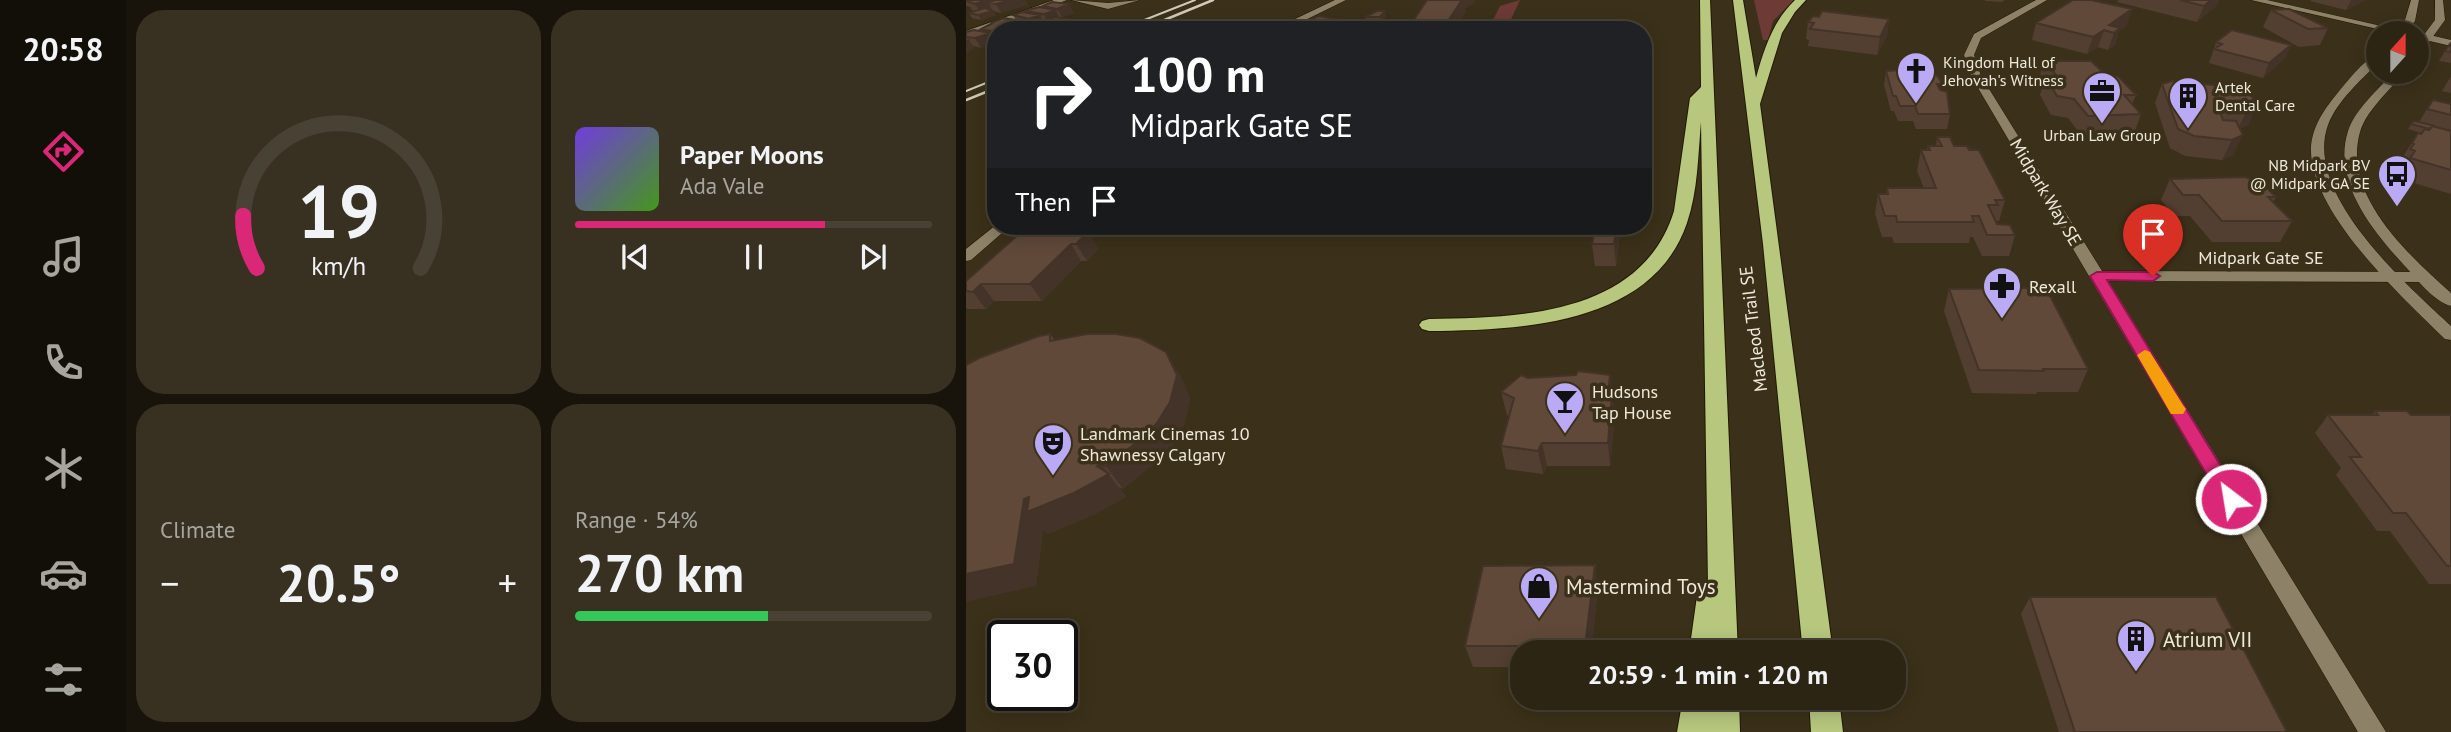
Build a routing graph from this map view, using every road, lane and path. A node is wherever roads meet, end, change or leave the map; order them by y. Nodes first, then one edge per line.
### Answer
1 (1063, 0) edge
2 (1075, 0) edge
3 (1136, 0) edge
4 (1322, 0) edge
5 (1342, 0) edge
6 (1705, 0) edge
7 (1738, 0) edge
8 (1801, 0) edge
9 (2043, 0) edge
10 (2255, 0) edge
11 (2415, 0) edge
12 (2439, 0) edge
13 (1003, 21) edge
14 (1284, 21) edge
15 (1296, 21) edge
16 (2410, 21) edge
17 (2366, 25) edge
18 (987, 27) edge
19 (2429, 30) edge
20 (966, 34) edge
21 (2429, 38) edge
22 (2451, 43) edge
23 (2366, 71) edge
24 (1708, 83) junction
25 (2389, 84) edge
26 (1754, 106) junction
27 (992, 235) edge
28 (966, 257) edge
29 (2097, 276) junction
30 (2390, 277) junction
31 (2424, 277) junction
32 (2451, 301) edge
33 (1429, 325) dead end
34 (2451, 335) edge
35 (1720, 524) junction
36 (1706, 640) edge
37 (1723, 640) edge
38 (1816, 640) edge
39 (1696, 710) edge
40 (1724, 710) edge
41 (1825, 710) edge
42 (1693, 732) edge
43 (1724, 732) edge
44 (1827, 732) edge
45 (2373, 732) edge

1 - 13 street
2 - 3 street
4 - 14 street
5 - 15 street
6 - 24 highway, Macleod Trail SE
7 - 26 highway, Macleod Trail SE
8 - 26 highway
9 - 29 street, Midpark Way SE
10 - 17 street
11 - 16 street
12 - 19 street
18 - 20 street
21 - 22 street
23 - 30 street
24 - 33 highway
24 - 35 highway, Macleod Trail SE
25 - 31 street
26 - 38 highway, Macleod Trail SE
27 - 28 street
29 - 30 street, Midpark Gate SE
29 - 45 street, Midpark Way SE
30 - 31 street, Midpark Gate SE
30 - 34 street
31 - 32 street
35 - 36 highway
35 - 37 highway, Macleod Trail SE
39 - 42 highway
40 - 43 highway
41 - 44 highway

